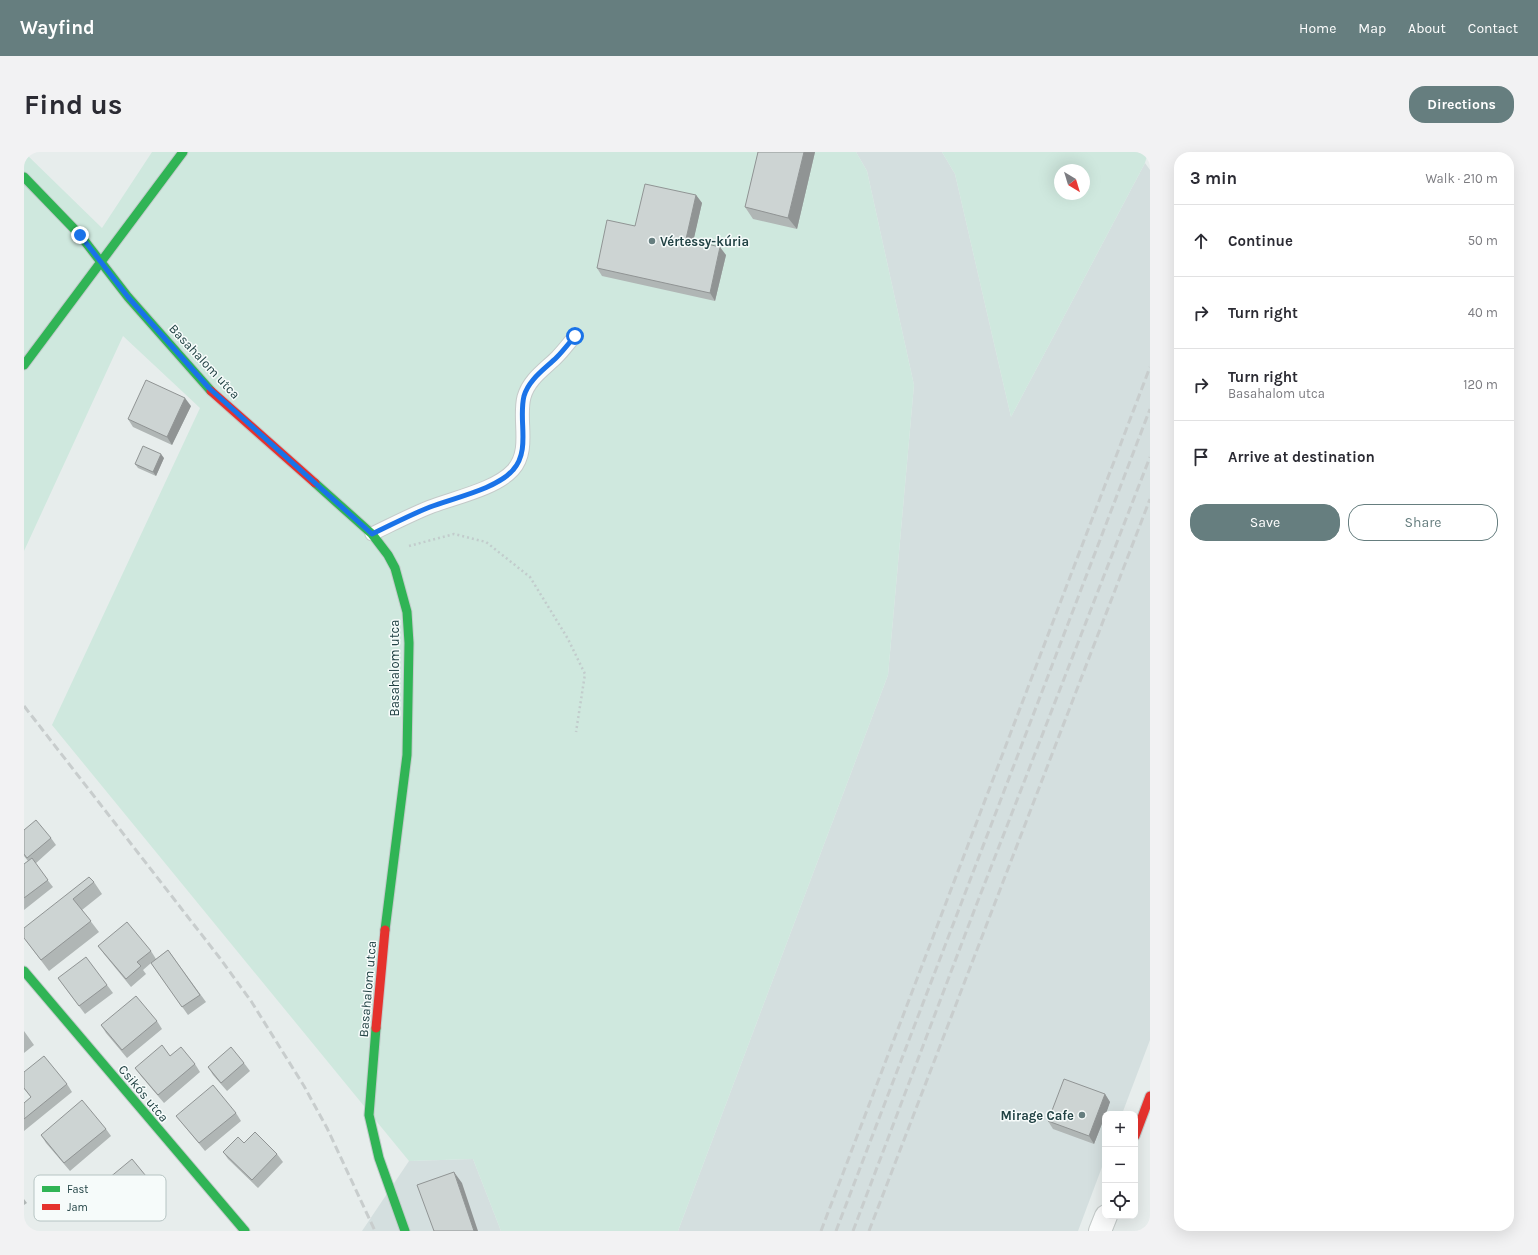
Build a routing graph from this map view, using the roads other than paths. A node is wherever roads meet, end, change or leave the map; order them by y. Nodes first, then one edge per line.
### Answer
1 (183, 152) edge
2 (24, 177) edge
3 (100, 261) junction
4 (575, 336) dead end
5 (24, 365) edge
6 (372, 534) junction
7 (24, 971) edge
8 (1150, 1096) edge
9 (1138, 1128) edge
10 (1105, 1219) edge
11 (245, 1231) edge
12 (405, 1231) edge
13 (1100, 1231) edge

1 - 3 street
2 - 3 street, Basahalom utca
3 - 5 street
3 - 6 street, Basahalom utca
4 - 6 lane
6 - 12 street, Basahalom utca
7 - 11 street, Csikós utca
8 - 9 street
10 - 13 street

